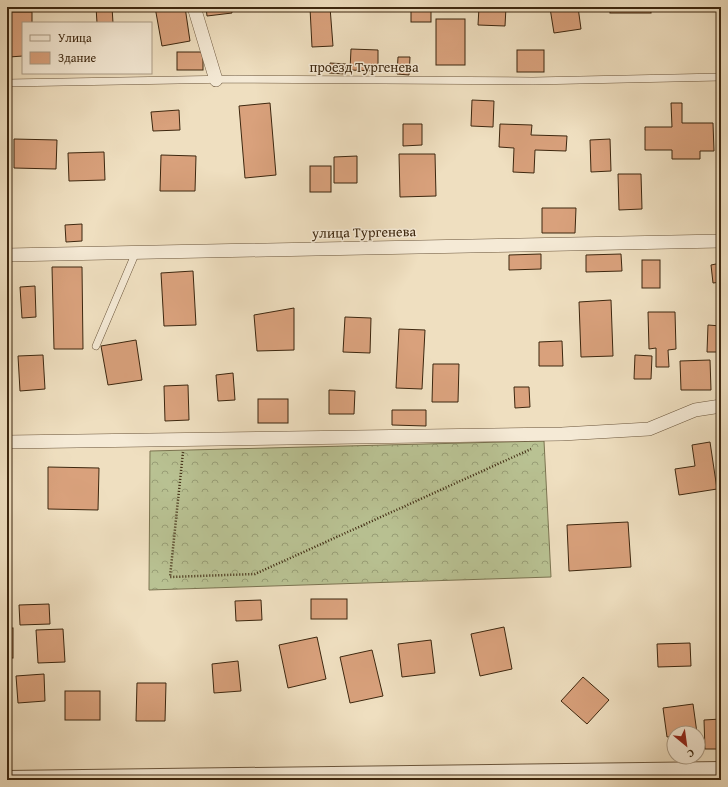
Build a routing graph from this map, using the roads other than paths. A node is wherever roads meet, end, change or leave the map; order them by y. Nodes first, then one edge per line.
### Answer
1 (194, 7) edge
2 (721, 77) edge
3 (216, 80) junction
4 (7, 83) edge
5 (721, 241) edge
6 (136, 252) junction
7 (7, 255) edge
8 (96, 346) dead end
9 (721, 406) edge
10 (7, 442) edge
11 (721, 770) edge
12 (7, 779) edge

1 - 3 street
2 - 3 lane, проезд Тургенева
3 - 4 lane, проезд Тургенева
5 - 6 street, улица Тургенева
6 - 7 street, улица Тургенева
6 - 8 lane
9 - 10 street
11 - 12 street

